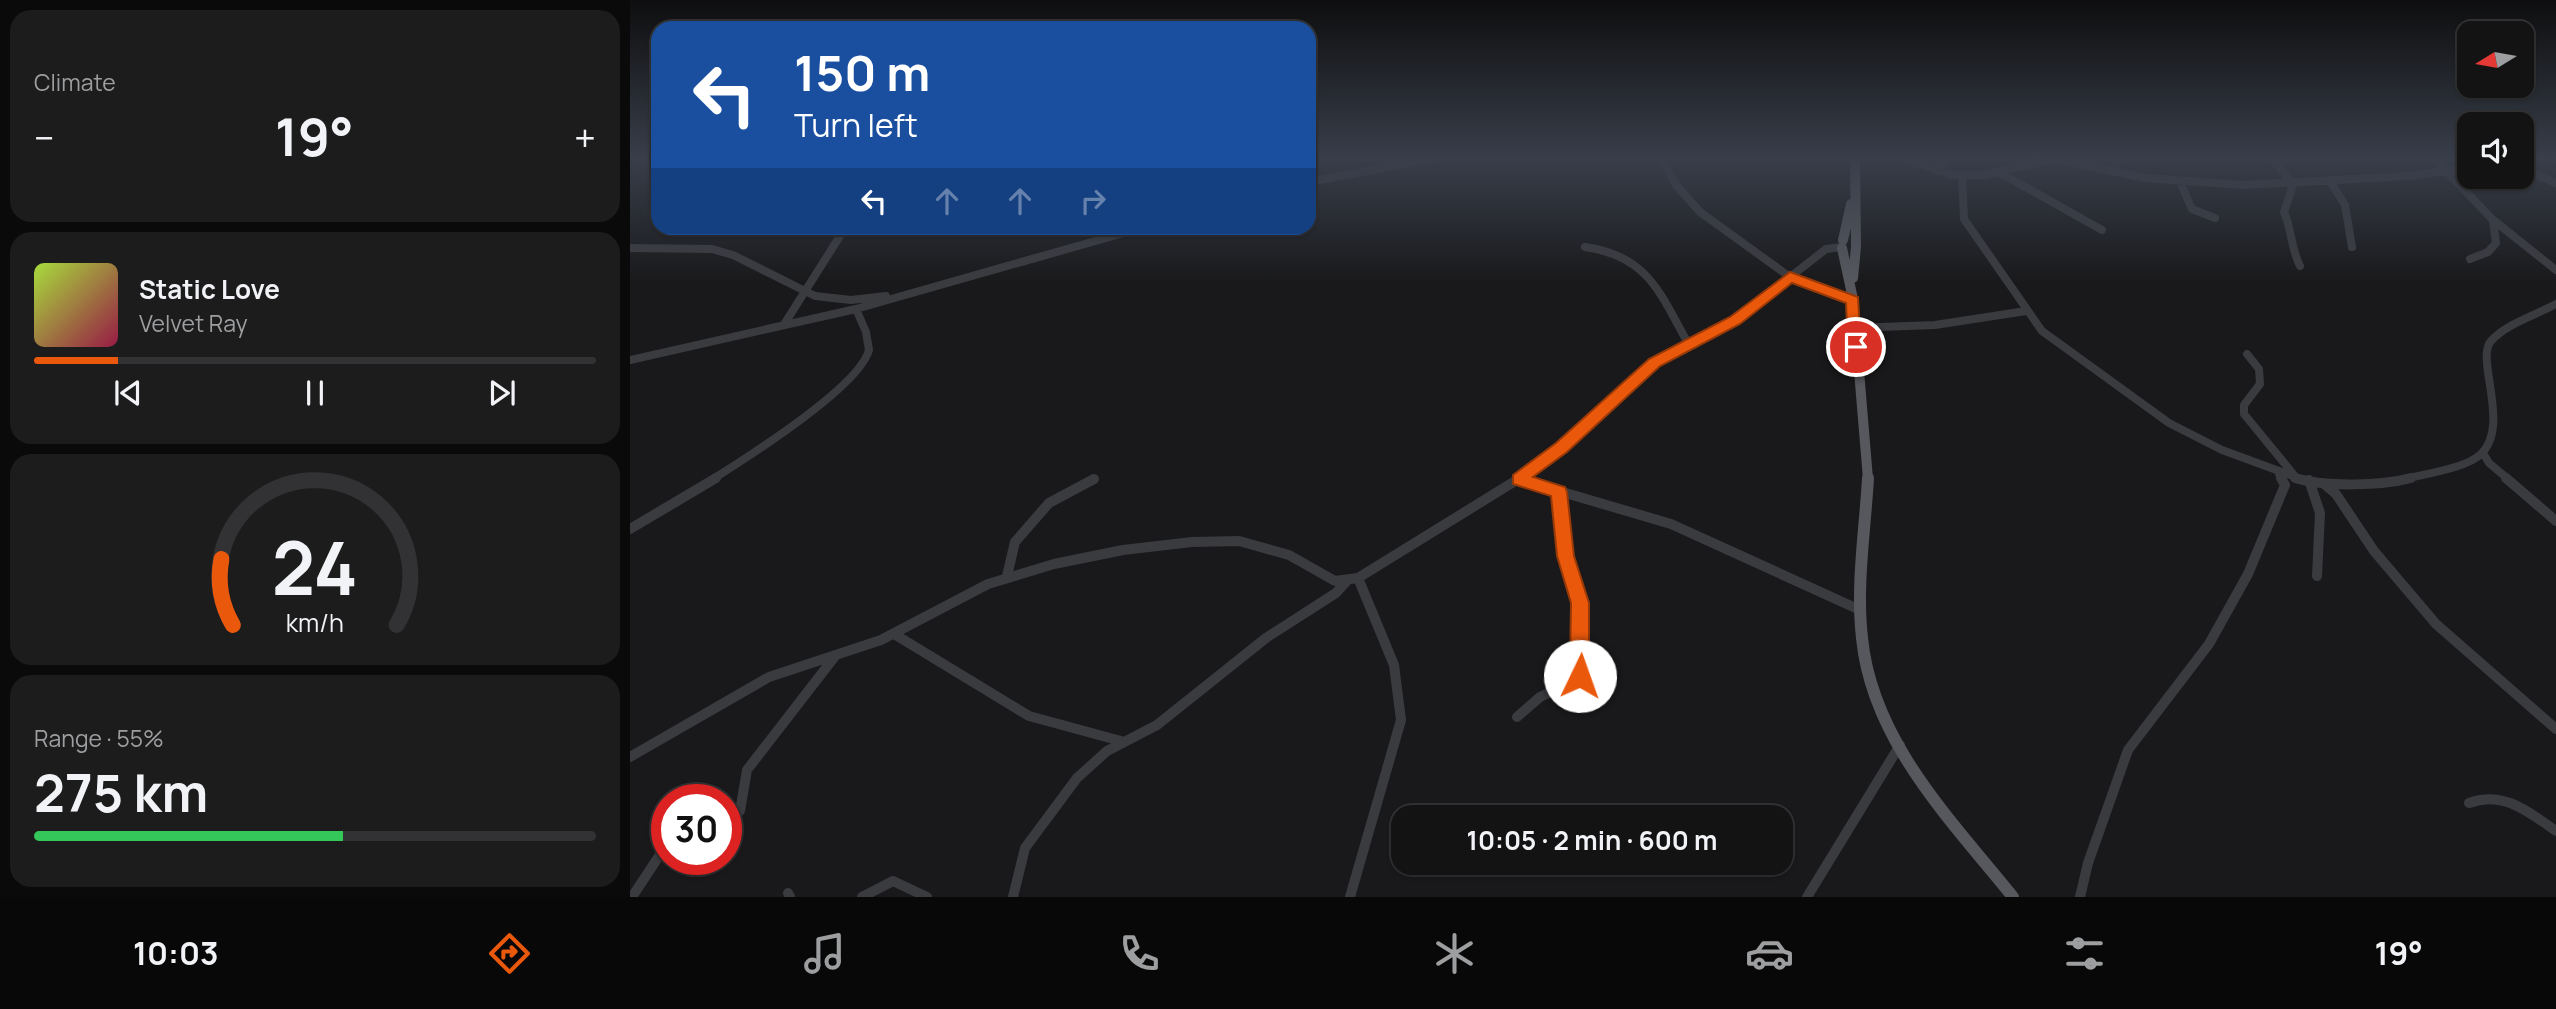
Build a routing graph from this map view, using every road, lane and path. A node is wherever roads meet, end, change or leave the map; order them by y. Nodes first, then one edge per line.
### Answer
1 (1689, 200) edge
2 (1853, 200) edge
3 (1855, 200) edge
4 (1963, 200) edge
5 (2048, 200) edge
6 (2188, 200) edge
7 (2288, 200) edge
8 (2345, 200) edge
9 (2474, 200) edge
10 (2215, 218) dead end
11 (2492, 219) junction
12 (2102, 230) dead end
13 (841, 235) edge
14 (1116, 235) edge
15 (1842, 244) junction
16 (1856, 246) junction
17 (1585, 247) dead end
18 (2352, 247) dead end
19 (630, 248) edge
20 (2470, 259) dead end
21 (2300, 266) dead end
22 (2556, 270) edge
23 (1790, 277) junction
24 (804, 292) junction
25 (906, 295) junction
26 (1852, 296) junction
27 (2556, 304) edge
28 (856, 309) junction
29 (2026, 312) junction
30 (785, 323) junction
31 (1854, 328) junction
32 (1689, 345) junction
33 (2247, 354) dead end
34 (630, 359) edge
35 (2483, 453) junction
36 (2278, 472) junction
37 (1094, 479) dead end
38 (1518, 479) junction
39 (2298, 479) junction
40 (2309, 480) junction
41 (2322, 482) junction
42 (1559, 492) junction
43 (2556, 521) edge
44 (630, 530) edge
45 (1007, 576) junction
46 (2318, 576) dead end
47 (1358, 579) junction
48 (1346, 582) junction
49 (1860, 610) junction
50 (894, 634) junction
51 (837, 654) junction
52 (1517, 718) dead end
53 (2556, 729) edge
54 (1121, 741) junction
55 (1900, 745) junction
56 (630, 757) edge
57 (742, 799) edge
58 (2469, 803) dead end
59 (2556, 831) edge
60 (651, 868) edge
61 (632, 897) edge
62 (862, 897) edge
63 (927, 897) edge
64 (1013, 897) edge
65 (1350, 897) edge
66 (1807, 897) edge
67 (2013, 897) edge
68 (2080, 897) edge

1 - 23 street
2 - 15 main road
3 - 16 main road
4 - 29 street
5 - 12 street
6 - 10 street
7 - 21 street
8 - 18 street
9 - 11 street
11 - 20 street
11 - 22 street
13 - 24 street
14 - 25 street
15 - 16 main road
15 - 23 street
15 - 26 main road
16 - 26 main road
17 - 32 street
19 - 24 street
23 - 26 street
23 - 32 street
24 - 25 street
24 - 30 street
25 - 28 street
26 - 31 main road
27 - 35 street
28 - 30 street
28 - 44 street
29 - 31 street
29 - 36 street
30 - 34 street
31 - 49 main road
32 - 38 street
33 - 39 street
35 - 41 street
35 - 43 street
36 - 39 street
36 - 68 street
37 - 45 street
38 - 42 street
38 - 47 street
39 - 40 street
40 - 41 street
40 - 46 street
41 - 53 street
42 - 49 street
42 - 52 street
45 - 48 street
45 - 50 street
47 - 48 street
47 - 65 street
48 - 54 street
49 - 55 main road
50 - 51 street
50 - 54 street
51 - 56 street
51 - 57 street
54 - 64 street
55 - 66 street
55 - 67 main road
58 - 59 street
60 - 61 street
62 - 63 street

